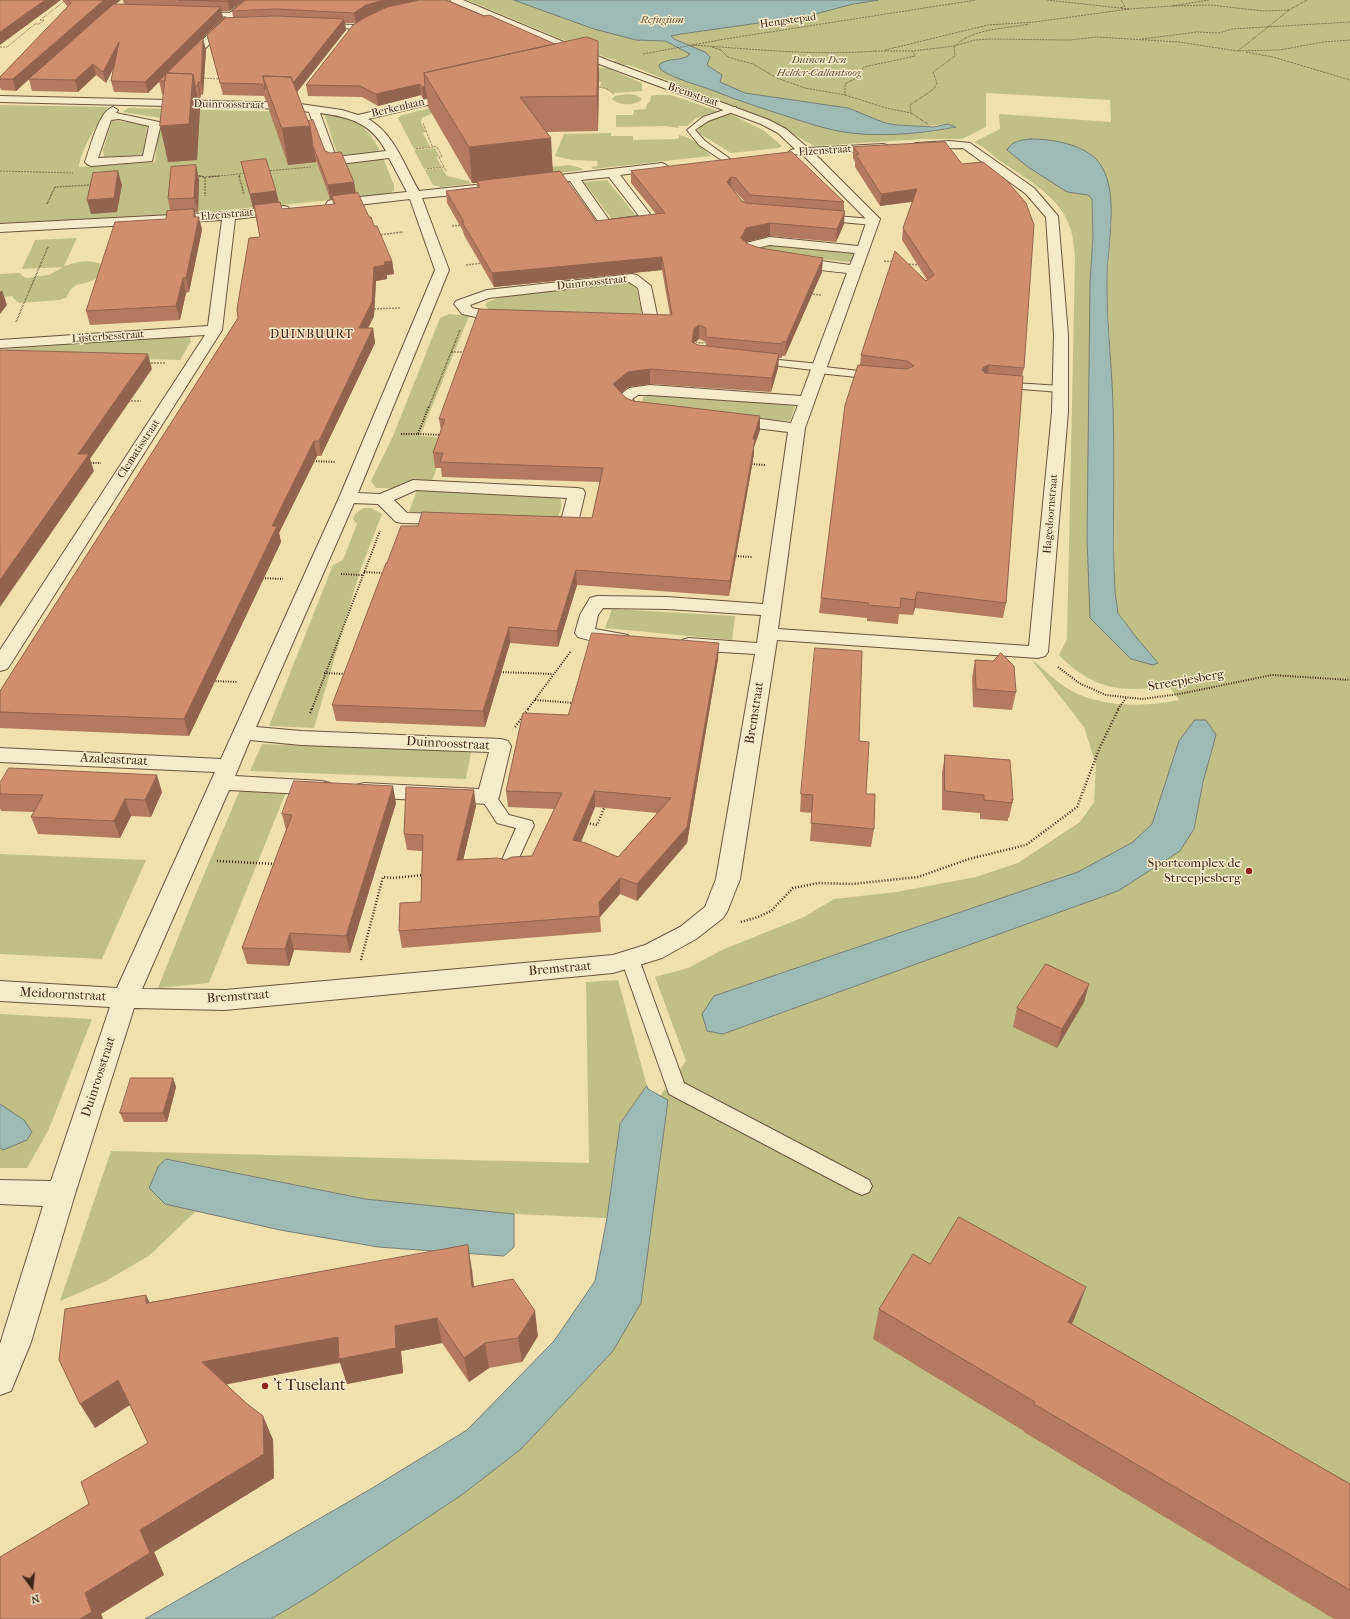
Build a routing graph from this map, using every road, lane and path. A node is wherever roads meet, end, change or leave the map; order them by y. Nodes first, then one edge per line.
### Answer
1 (66, 0) edge
2 (253, 0) edge
3 (455, 0) edge
4 (976, 0) edge
5 (1047, 0) edge
6 (1075, 0) edge
7 (1121, 0) edge
8 (1209, 0) edge
9 (1307, 0) edge
10 (1077, 3) junction
11 (1172, 6) junction
12 (1120, 8) junction
13 (1129, 9) junction
14 (1289, 10) junction
15 (197, 14) edge
16 (236, 19) junction
17 (1035, 22) junction
18 (1350, 22) edge
19 (359, 25) joint
20 (316, 26) edge
21 (1271, 26) junction
22 (345, 39) edge
23 (1135, 40) junction
24 (1350, 40) edge
25 (692, 45) junction
26 (710, 46) junction
27 (954, 46) junction
28 (0, 47) edge
29 (875, 51) junction
30 (913, 51) junction
31 (1237, 51) junction
32 (595, 64) junction
33 (171, 78) joint
34 (225, 79) edge
35 (1350, 80) edge
36 (592, 86) edge
37 (25, 89) dead end
38 (156, 93) dead end
39 (467, 93) edge
40 (614, 94) dead end
41 (845, 95) junction
42 (0, 99) edge
43 (15, 99) junction
44 (122, 102) junction
45 (146, 103) junction
46 (313, 108) junction
47 (733, 109) junction
48 (911, 113) junction
49 (107, 116) junction
50 (358, 118) junction
51 (422, 120) dead end
52 (930, 126) dead end
53 (966, 146) joint
54 (805, 151) junction
55 (393, 154) junction
56 (782, 154) edge
57 (731, 159) joint
58 (332, 161) junction
59 (705, 162) edge
60 (676, 166) edge
61 (0, 171) edge
62 (262, 172) edge
63 (76, 173) dead end
64 (247, 173) edge
65 (447, 173) dead end
66 (612, 173) junction
67 (573, 177) junction
68 (523, 183) edge
69 (92, 185) edge
70 (486, 187) edge
71 (415, 196) junction
72 (318, 206) edge
73 (295, 208) edge
74 (249, 214) junction
75 (229, 216) junction
76 (811, 216) edge
77 (873, 222) junction
78 (62, 225) junction
79 (467, 225) edge
80 (37, 226) junction
81 (0, 228) edge
82 (428, 229) junction
83 (376, 235) edge
84 (859, 259) junction
85 (488, 263) edge
86 (922, 265) edge
87 (441, 268) junction
88 (807, 293) edge
89 (845, 297) junction
90 (445, 304) junction
91 (370, 309) edge
92 (215, 330) junction
93 (686, 340) edge
94 (714, 342) edge
95 (2, 347) edge
96 (467, 352) edge
97 (744, 360) edge
98 (819, 369) junction
99 (890, 378) edge
100 (987, 384) edge
101 (1060, 389) junction
102 (124, 401) edge
103 (807, 401) junction
104 (169, 402) junction
105 (665, 412) edge
106 (719, 419) edge
107 (797, 428) junction
108 (375, 433) junction
109 (418, 434) junction
110 (442, 435) edge
111 (309, 461) edge
112 (83, 462) edge
113 (363, 463) junction
114 (129, 464) junction
115 (744, 464) edge
116 (791, 467) junction
117 (348, 498) junction
118 (383, 499) junction
119 (402, 518) junction
120 (465, 520) edge
121 (533, 522) edge
122 (732, 556) edge
123 (779, 559) junction
124 (364, 572) junction
125 (386, 573) edge
126 (256, 578) edge
127 (311, 581) junction
128 (772, 610) junction
129 (585, 633) junction
130 (636, 641) edge
131 (767, 642) junction
132 (674, 643) edge
133 (1038, 652) junction
134 (0, 665) edge
135 (497, 672) edge
136 (324, 673) junction
137 (348, 674) edge
138 (552, 674) junction
139 (1350, 680) edge
140 (212, 681) dead end
141 (266, 683) junction
142 (1126, 698) junction
143 (535, 700) junction
144 (580, 704) edge
145 (244, 733) junction
146 (301, 738) junction
147 (501, 746) junction
148 (0, 755) edge
149 (225, 774) junction
150 (488, 797) junction
151 (605, 805) edge
152 (584, 822) edge
153 (188, 859) junction
154 (282, 864) edge
155 (506, 869) edge
156 (431, 875) edge
157 (734, 924) dead end
158 (630, 959) junction
159 (354, 987) junction
160 (0, 991) edge
161 (125, 998) junction
162 (862, 1186) dead end
163 (0, 1192) edge
164 (61, 1194) junction
165 (0, 1380) edge

1 - 28 path
2 - 16 street
3 - 32 street, Bremstraat
4 - 25 path, Hengstepad
5 - 10 path
6 - 10 path
7 - 12 path
8 - 11 path
9 - 14 path
10 - 12 path
11 - 13 path
11 - 14 path
12 - 13 path
13 - 17 path
14 - 21 path
15 - 16 lane
16 - 33 street
17 - 27 path
17 - 29 path
18 - 21 path
19 - 20 lane
19 - 22 street
21 - 23 path
21 - 31 path
23 - 27 path
23 - 31 path
24 - 31 path
25 - 26 path
25 - 32 path, Hengstepad
26 - 29 path
26 - 41 path
27 - 30 path
27 - 48 path
29 - 30 path
30 - 41 path
31 - 35 path
32 - 47 street, Bremstraat
33 - 34 path
36 - 40 path
37 - 43 street
38 - 45 street
39 - 50 street, Berkenlaan
41 - 48 path
42 - 43 street, Duinroosstraat
43 - 44 street, Duinroosstraat
44 - 45 street, Duinroosstraat
44 - 49 street
45 - 46 street, Duinroosstraat
46 - 50 street, Duinroosstraat
46 - 58 street
47 - 54 street, Bremstraat
47 - 57 lane
48 - 52 path
49 - 49 street
50 - 55 street, Duinroosstraat
51 - 65 path
53 - 54 street, Elzenstraat
53 - 101 street, Hagedoornstraat
54 - 56 street, Elzenstraat
54 - 77 street, Bremstraat
55 - 58 street
55 - 71 street, Duinroosstraat
57 - 59 street
58 - 62 path
60 - 66 street
61 - 63 path
64 - 74 path
66 - 67 street
66 - 67 street
67 - 68 street
69 - 80 path
70 - 71 street
71 - 72 street
71 - 82 street, Duinroosstraat
73 - 74 street, Elzenstraat
74 - 75 street, Elzenstraat
75 - 78 street, Elzenstraat
75 - 92 street, Clematisstraat
76 - 77 lane
77 - 84 street, Bremstraat
78 - 80 street, Elzenstraat
78 - 95 path
79 - 82 path
80 - 81 street, Elzenstraat
82 - 83 path
82 - 87 street, Duinroosstraat
84 - 84 street
84 - 86 path
84 - 89 street, Bremstraat
85 - 87 path
87 - 90 street, Duinroosstraat
88 - 89 path
89 - 98 street, Bremstraat
90 - 90 street, Duinroosstraat
90 - 91 path
90 - 108 street, Duinroosstraat
92 - 95 street, Lijsterbesstraat
92 - 104 street, Clematisstraat
93 - 94 path
96 - 109 path
97 - 98 lane
98 - 99 lane
98 - 103 street, Bremstraat
100 - 101 lane
101 - 133 street, Hagedoornstraat
102 - 104 path
103 - 105 street
103 - 107 street, Bremstraat
104 - 114 street, Clematisstraat
106 - 107 street
107 - 116 street, Bremstraat
108 - 109 path
108 - 113 street, Duinroosstraat
109 - 110 path
111 - 113 path
112 - 114 path
113 - 117 street, Duinroosstraat
114 - 134 street, Clematisstraat
115 - 116 path
116 - 123 street, Bremstraat
117 - 118 street
117 - 127 street, Duinroosstraat
118 - 119 street
118 - 121 street
119 - 120 street
119 - 124 path
122 - 123 path
123 - 128 street, Bremstraat
124 - 125 path
124 - 136 path
126 - 127 path
127 - 141 street, Duinroosstraat
128 - 129 street
128 - 131 street, Bremstraat
129 - 130 street
129 - 138 path
131 - 132 street
131 - 133 street
131 - 158 street, Bremstraat
133 - 142 path, Streepjesberg
135 - 138 path
136 - 137 path
136 - 146 path
138 - 143 path
139 - 142 path, Streepjesberg
140 - 141 path
141 - 145 street, Duinroosstraat
142 - 157 path
143 - 144 path
143 - 147 path
145 - 146 street, Duinroosstraat
145 - 149 street, Duinroosstraat
146 - 147 street, Duinroosstraat
147 - 150 street, Duinroosstraat
148 - 149 street, Azaleastraat
149 - 150 street
149 - 153 street, Duinroosstraat
150 - 155 lane
151 - 152 path
153 - 154 path
153 - 161 street, Duinroosstraat
156 - 159 path
158 - 159 street, Bremstraat
158 - 162 lane
159 - 161 street, Bremstraat
160 - 161 street, Meidoornstraat
161 - 164 street, Duinroosstraat
163 - 164 street
164 - 165 street, Duinroosstraat

